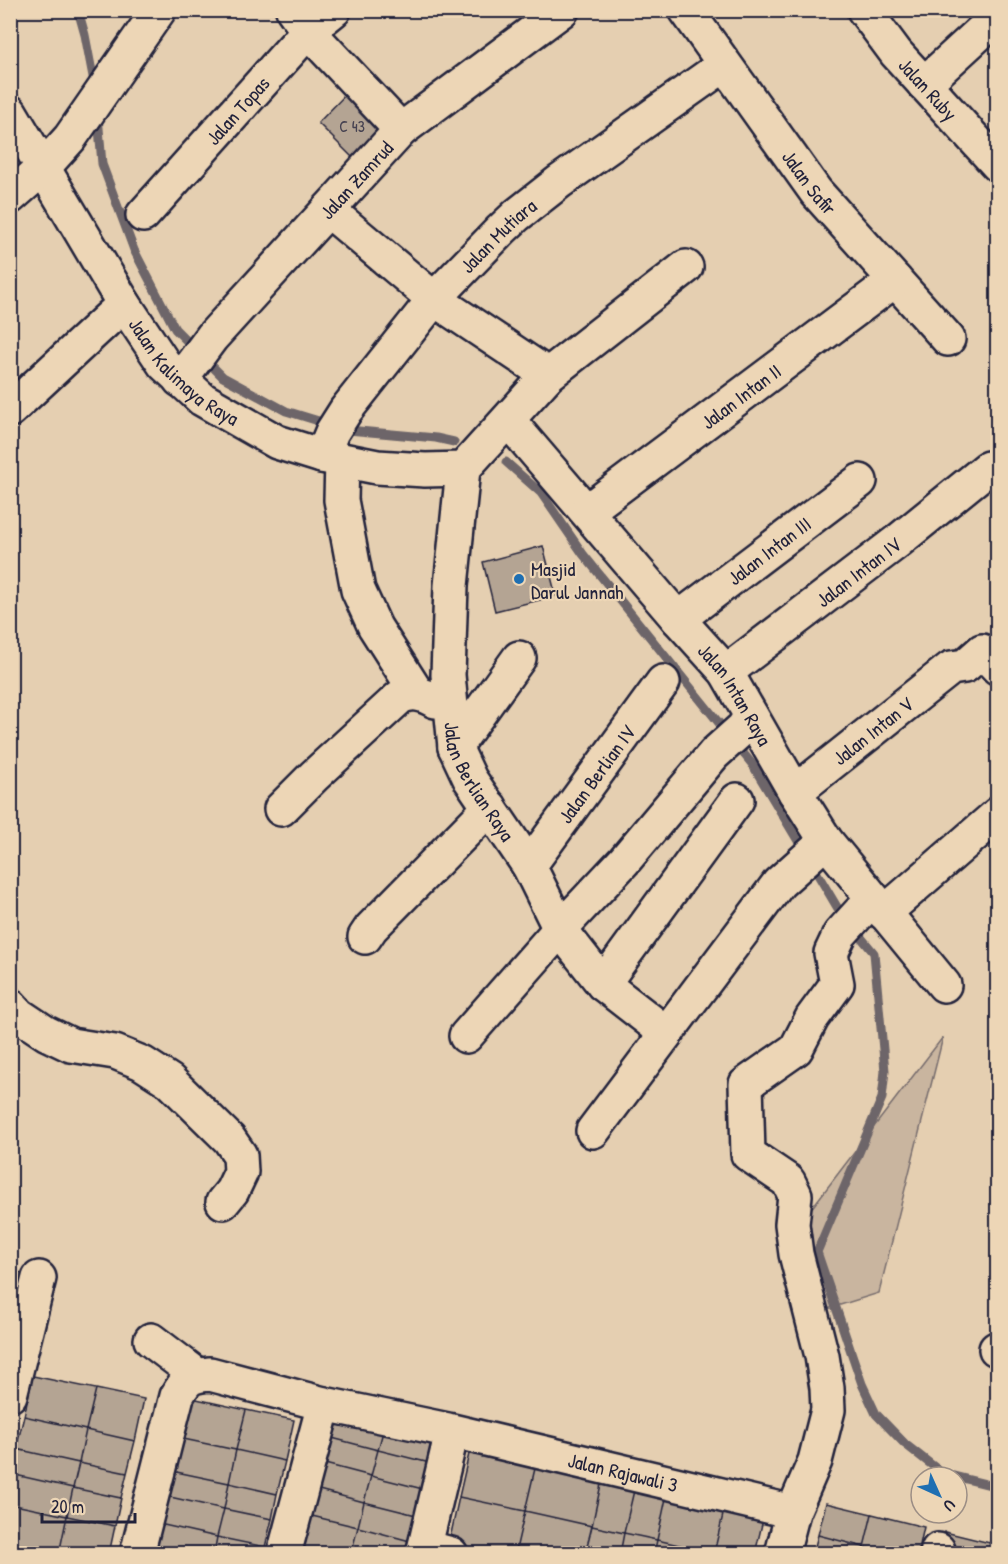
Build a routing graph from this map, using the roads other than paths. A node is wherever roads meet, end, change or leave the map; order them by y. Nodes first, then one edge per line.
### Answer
1 (159, 10) edge
2 (334, 10) edge
3 (562, 10) edge
4 (687, 10) edge
5 (864, 10) edge
6 (998, 16) edge
7 (300, 21) edge
8 (724, 65) junction
9 (924, 84) junction
10 (10, 112) edge
11 (401, 130) junction
12 (998, 165) edge
13 (43, 168) junction
14 (10, 197) edge
15 (328, 210) junction
16 (143, 215) dead end
17 (686, 267) dead end
18 (895, 280) junction
19 (434, 298) junction
20 (124, 304) junction
21 (948, 339) dead end
22 (193, 362) junction
23 (548, 375) junction
24 (10, 410) edge
25 (501, 427) junction
26 (335, 440) junction
27 (465, 467) junction
28 (988, 468) dead end
29 (860, 481) dead end
30 (587, 511) junction
31 (678, 619) junction
32 (519, 658) dead end
33 (998, 668) edge
34 (726, 672) junction
35 (663, 682) dead end
36 (417, 693) junction
37 (747, 722) junction
38 (453, 732) junction
39 (795, 792) junction
40 (737, 800) dead end
41 (490, 807) junction
42 (281, 809) dead end
43 (998, 814) edge
44 (822, 845) junction
45 (529, 866) junction
46 (864, 915) junction
47 (560, 929) junction
48 (365, 937) dead end
49 (603, 984) junction
50 (944, 985) dead end
51 (10, 1005) edge
52 (666, 1033) junction
53 (466, 1036) dead end
54 (592, 1131) dead end
55 (223, 1202) dead end
56 (39, 1278) dead end
57 (151, 1340) dead end
58 (197, 1375) junction
59 (10, 1395) edge
60 (324, 1404) junction
61 (452, 1431) junction
62 (793, 1512) junction
63 (433, 1551) edge
64 (137, 1554) edge
65 (284, 1554) edge
66 (782, 1554) edge

1 - 13 street
2 - 7 street, Jalan Topas
3 - 11 street, Jalan Zamrud
4 - 8 street, Jalan Safir
5 - 9 street, Jalan Ruby
6 - 9 street
7 - 11 street
7 - 16 street, Jalan Topas
8 - 18 street, Jalan Safir
8 - 19 street, Jalan Mutiara
9 - 12 street, Jalan Ruby
10 - 13 street, Jalan Kalimaya Raya
11 - 15 street, Jalan Zamrud
13 - 14 street
13 - 20 street, Jalan Kalimaya Raya
15 - 19 street
15 - 22 street, Jalan Zamrud
17 - 23 street
18 - 21 street, Jalan Safir
18 - 30 street, Jalan Intan II
19 - 23 street
19 - 26 street, Jalan Mutiara
20 - 22 street, Jalan Kalimaya Raya
20 - 24 street
22 - 26 street, Jalan Kalimaya Raya
23 - 25 street
25 - 27 street
25 - 30 street, Jalan Intan Raya
26 - 27 street, Jalan Kalimaya Raya
26 - 36 street
27 - 38 street, Jalan Berlian Raya
28 - 34 street, Jalan Intan IV
29 - 31 street, Jalan Intan III
30 - 31 street, Jalan Intan Raya
31 - 34 street, Jalan Intan Raya
32 - 38 street
33 - 39 street, Jalan Intan V
34 - 37 street, Jalan Intan Raya
35 - 45 street, Jalan Berlian IV
36 - 38 street
36 - 42 street
37 - 39 street, Jalan Intan Raya
37 - 47 street
38 - 41 street, Jalan Berlian Raya
39 - 44 street, Jalan Intan Raya
40 - 49 street
41 - 45 street, Jalan Berlian Raya
41 - 48 street
43 - 46 street
44 - 46 street, Jalan Intan Raya
44 - 52 street
45 - 47 street, Jalan Berlian Raya
46 - 50 street, Jalan Intan Raya
46 - 62 street
47 - 49 street, Jalan Berlian Raya
47 - 53 street
49 - 52 street, Jalan Berlian Raya
51 - 55 street
52 - 54 street
56 - 59 street
57 - 58 street
58 - 60 street, Jalan Rajawali 3
58 - 64 street
60 - 61 street, Jalan Rajawali 3
60 - 65 street
61 - 62 street, Jalan Rajawali 3
61 - 63 street
62 - 66 street

